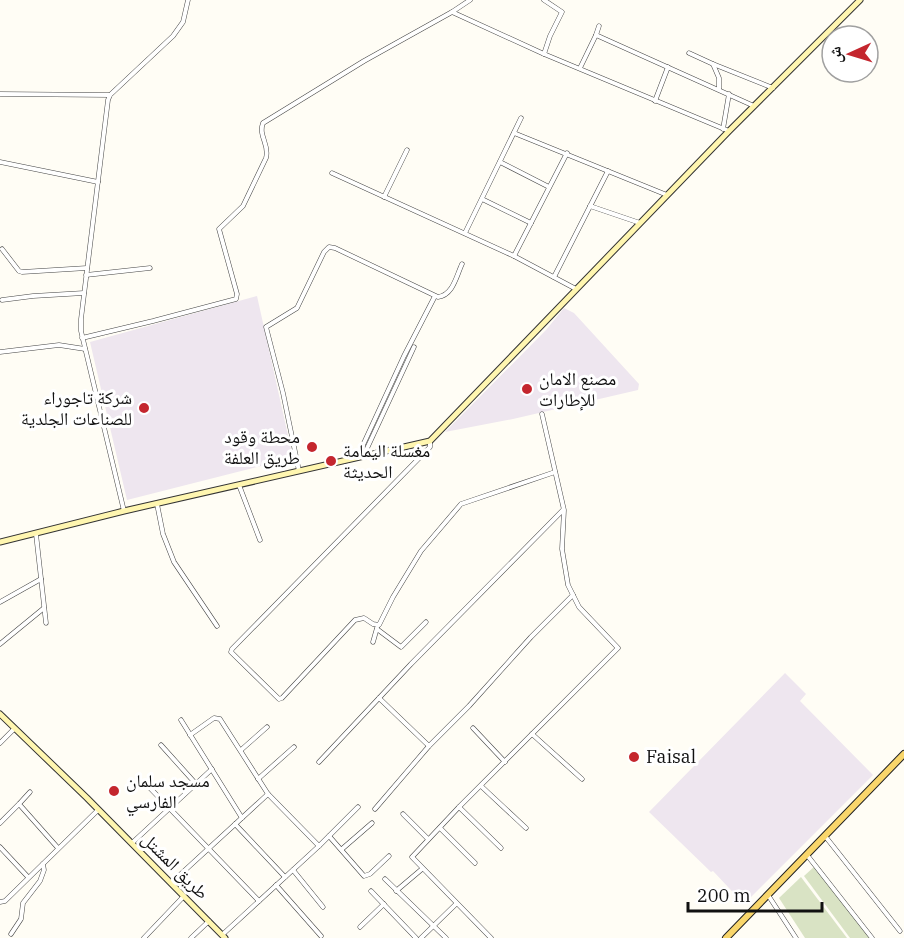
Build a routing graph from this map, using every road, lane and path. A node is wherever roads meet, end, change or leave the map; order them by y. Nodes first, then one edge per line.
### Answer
1 (188, 0) edge
2 (470, 0) edge
3 (544, 0) edge
4 (860, 0) edge
5 (452, 12) junction
6 (599, 26) dead end
7 (596, 35) junction
8 (689, 53) dead end
9 (544, 54) junction
10 (713, 64) junction
11 (668, 67) junction
12 (580, 68) junction
13 (773, 88) junction
14 (719, 89) junction
15 (0, 94) edge
16 (729, 94) junction
17 (110, 95) junction
18 (655, 101) junction
19 (755, 106) junction
20 (521, 118) dead end
21 (726, 130) junction
22 (514, 133) junction
23 (406, 150) dead end
24 (567, 153) junction
25 (0, 162) edge
26 (500, 162) junction
27 (608, 171) junction
28 (332, 173) dead end
29 (98, 182) junction
30 (549, 187) junction
31 (667, 195) junction
32 (384, 197) junction
33 (482, 199) junction
34 (590, 206) junction
35 (531, 223) junction
36 (641, 223) junction
37 (465, 233) junction
38 (2, 249) dead end
39 (514, 256) junction
40 (462, 264) dead end
41 (87, 268) junction
42 (150, 268) dead end
43 (86, 275) junction
44 (554, 277) junction
45 (576, 290) junction
46 (84, 293) junction
47 (435, 296) junction
48 (2, 300) dead end
49 (82, 338) junction
50 (414, 347) dead end
51 (85, 349) junction
52 (0, 352) edge
53 (542, 414) dead end
54 (430, 441) junction
55 (360, 458) junction
56 (299, 471) junction
57 (555, 472) junction
58 (239, 485) junction
59 (157, 504) junction
60 (564, 510) junction
61 (124, 511) junction
62 (36, 534) junction
63 (260, 540) dead end
64 (0, 542) edge
65 (41, 579) junction
66 (573, 595) junction
67 (0, 602) edge
68 (44, 608) junction
69 (426, 622) dead end
70 (46, 623) dead end
71 (218, 626) dead end
72 (378, 627) junction
73 (373, 642) dead end
74 (0, 644) edge
75 (379, 698) junction
76 (0, 714) edge
77 (181, 720) dead end
78 (267, 727) dead end
79 (473, 728) dead end
80 (14, 729) junction
81 (532, 734) junction
82 (190, 735) junction
83 (0, 743) edge
84 (161, 745) dead end
85 (429, 746) junction
86 (294, 747) dead end
87 (241, 750) junction
88 (904, 754) edge
89 (319, 762) dead end
90 (505, 762) junction
91 (212, 770) junction
92 (258, 779) junction
93 (582, 779) dead end
94 (196, 784) junction
95 (481, 786) junction
96 (149, 787) dead end
97 (30, 792) dead end
98 (268, 794) junction
99 (19, 804) junction
100 (358, 807) dead end
101 (459, 807) junction
102 (170, 808) junction
103 (375, 809) dead end
104 (98, 810) junction
105 (404, 814) dead end
106 (242, 818) junction
107 (0, 823) edge
108 (372, 823) dead end
109 (235, 825) junction
110 (440, 828) junction
111 (526, 828) dead end
112 (329, 836) junction
113 (825, 836) junction
114 (428, 839) junction
115 (131, 844) junction
116 (319, 846) junction
117 (0, 848) edge
118 (58, 848) junction
119 (209, 848) junction
120 (501, 848) dead end
121 (342, 849) junction
122 (807, 855) junction
123 (389, 856) dead end
124 (43, 863) junction
125 (476, 863) dead end
126 (422, 869) junction
127 (293, 870) junction
128 (28, 877) junction
129 (285, 877) junction
130 (385, 879) dead end
131 (171, 883) junction
132 (276, 885) junction
133 (371, 891) dead end
134 (396, 891) junction
135 (768, 895) junction
136 (184, 896) junction
137 (259, 901) junction
138 (0, 902) edge
139 (384, 904) junction
140 (456, 904) junction
141 (323, 906) dead end
142 (209, 921) junction
143 (360, 927) dead end
144 (433, 927) junction
145 (900, 931) dead end
146 (11, 934) dead end
147 (224, 936) edge
148 (321, 936) dead end
149 (144, 938) edge
150 (191, 938) edge
151 (416, 938) edge
152 (421, 938) edge
153 (446, 938) edge
154 (491, 938) edge
155 (726, 938) edge
156 (796, 938) edge
157 (872, 938) edge

1 - 17 street
2 - 5 street
3 - 9 street
4 - 13 street
5 - 9 street
5 - 49 street
6 - 7 street
7 - 11 street
7 - 12 street
8 - 10 street
9 - 12 street
10 - 13 street
10 - 14 street
11 - 14 street
11 - 18 street
12 - 18 street
13 - 19 street
14 - 16 street
15 - 17 street
16 - 19 street
16 - 21 street
17 - 29 street
18 - 21 street
19 - 21 street
20 - 22 street
21 - 31 street
22 - 24 street
22 - 26 street
23 - 32 street
24 - 27 street
24 - 30 street
25 - 29 street
26 - 30 street
26 - 33 street
27 - 31 street
27 - 34 street
28 - 32 street
29 - 41 street
30 - 35 street
31 - 36 street
32 - 37 street
33 - 35 street
33 - 37 street
34 - 36 street
34 - 44 street
35 - 39 street
36 - 45 street
37 - 39 street
38 - 41 street
39 - 44 street
40 - 47 street
41 - 43 street
42 - 43 street
43 - 46 street
44 - 45 street
45 - 54 street
46 - 48 street
46 - 49 street
47 - 55 street
47 - 56 street
49 - 51 street
50 - 55 street
51 - 52 street
51 - 61 street
53 - 57 street
54 - 55 street
54 - 72 street
55 - 56 street
56 - 58 street
57 - 60 street
57 - 72 street
58 - 59 street
58 - 63 street
59 - 61 street
59 - 71 street
60 - 66 street
60 - 75 street
61 - 62 street
62 - 64 street
62 - 65 street
65 - 67 street
65 - 68 street
66 - 81 street
66 - 85 street
68 - 70 street
68 - 74 street
69 - 72 street
72 - 73 street
75 - 85 street
75 - 89 street
76 - 80 street, طريق المشتل
77 - 82 street
78 - 87 street
79 - 90 street
80 - 83 street
80 - 104 street, طريق المشتل
81 - 90 street
81 - 93 street
82 - 87 street
82 - 91 street
84 - 94 street
85 - 103 street
86 - 92 street
87 - 92 street
88 - 113 main road
90 - 95 street
91 - 94 street
91 - 106 street
92 - 98 street
94 - 102 street
95 - 101 street
95 - 111 street
96 - 102 street
97 - 99 street
98 - 106 street
98 - 116 street
99 - 107 street
99 - 118 street
100 - 112 street
101 - 110 street
101 - 120 street
102 - 115 street
102 - 119 street
104 - 115 street, طريق المشتل
104 - 118 street
105 - 114 street
106 - 109 street
108 - 121 street
109 - 119 street
109 - 129 street
110 - 114 street
110 - 125 street
112 - 116 street
112 - 121 street
113 - 122 main road
113 - 145 street
114 - 126 street
115 - 131 street, طريق المشتل
116 - 127 street
117 - 128 street
118 - 124 street
119 - 131 street
119 - 137 street
121 - 123 street
122 - 135 main road
122 - 157 street
124 - 128 street
124 - 146 street
126 - 134 street
126 - 140 street
127 - 129 street
127 - 141 street
128 - 138 street
129 - 132 street
130 - 134 street
131 - 136 street, طريق المشتل
132 - 137 street
132 - 148 street
133 - 139 street
134 - 144 street
135 - 155 main road
135 - 156 street
136 - 142 street, طريق المشتل
136 - 149 street
137 - 147 street
139 - 143 street
139 - 151 street
140 - 144 street
140 - 154 street
142 - 147 street, طريق المشتل
142 - 150 street
144 - 152 street
144 - 153 street

